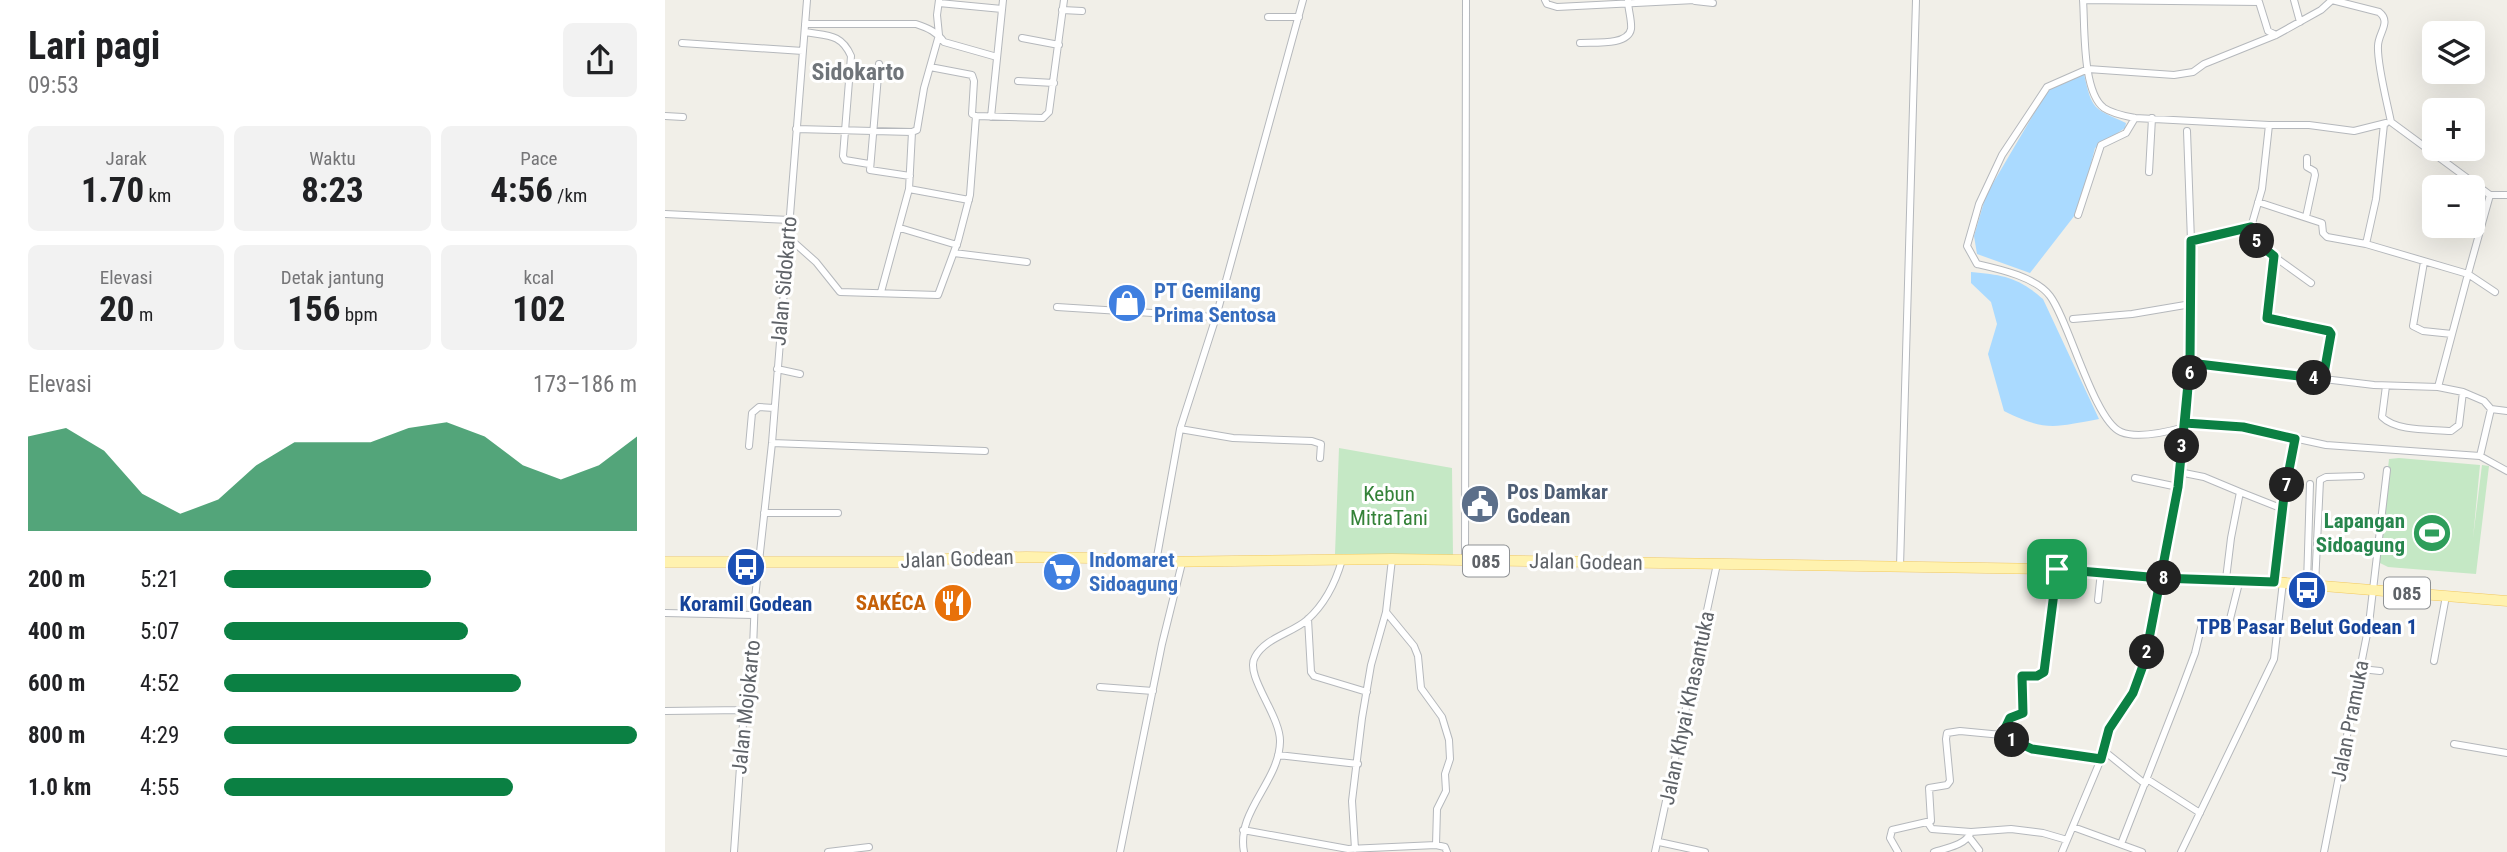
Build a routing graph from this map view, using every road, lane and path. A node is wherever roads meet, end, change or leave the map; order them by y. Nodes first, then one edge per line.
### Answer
1 (807, 0) edge
2 (1003, 0) edge
3 (1064, 0) edge
4 (1303, 0) edge
5 (1466, 0) edge
6 (1545, 0) edge
7 (1916, 0) edge
8 (2083, 0) edge
9 (2294, 0) edge
10 (939, 1) edge
11 (1628, 1) edge
12 (1695, 1) edge
13 (2235, 1) edge
14 (2261, 1) edge
15 (1713, 3) dead end
16 (1002, 9) junction
17 (1062, 10) junction
18 (1082, 11) dead end
19 (1268, 17) dead end
20 (1299, 17) junction
21 (2300, 22) junction
22 (805, 24) junction
23 (805, 32) junction
24 (939, 35) junction
25 (2277, 35) junction
26 (1022, 38) dead end
27 (682, 43) dead end
28 (1580, 43) dead end
29 (1059, 45) junction
30 (803, 51) junction
31 (997, 57) junction
32 (879, 64) dead end
33 (930, 66) junction
34 (2088, 69) junction
35 (1018, 81) dead end
36 (1054, 83) junction
37 (665, 116) edge
38 (976, 116) junction
39 (683, 117) dead end
40 (991, 117) junction
41 (2136, 118) junction
42 (2152, 118) junction
43 (2387, 123) junction
44 (2269, 125) junction
45 (796, 129) junction
46 (846, 131) junction
47 (874, 131) junction
48 (2187, 131) dead end
49 (912, 132) junction
50 (2307, 158) dead end
51 (869, 164) junction
52 (2149, 172) dead end
53 (910, 176) junction
54 (909, 189) junction
55 (2490, 195) junction
56 (2507, 195) edge
57 (969, 200) junction
58 (2258, 202) junction
59 (665, 214) edge
60 (2078, 215) dead end
61 (2306, 217) junction
62 (790, 220) junction
63 (2251, 227) junction
64 (900, 228) junction
65 (789, 238) junction
66 (2191, 241) junction
67 (2366, 244) junction
68 (957, 245) junction
69 (954, 253) junction
70 (2274, 256) junction
71 (1027, 262) dead end
72 (2424, 262) junction
73 (2468, 274) junction
74 (2311, 283) dead end
75 (881, 292) junction
76 (2495, 292) dead end
77 (2191, 304) junction
78 (1057, 307) dead end
79 (1216, 317) junction
80 (2073, 319) dead end
81 (2452, 334) junction
82 (2190, 363) junction
83 (777, 369) junction
84 (800, 374) dead end
85 (2323, 379) junction
86 (2386, 386) junction
87 (2438, 387) junction
88 (2463, 392) junction
89 (774, 408) junction
90 (2491, 409) junction
91 (2507, 411) edge
92 (2185, 425) junction
93 (1180, 429) junction
94 (2295, 439) junction
95 (772, 443) junction
96 (749, 446) dead end
97 (985, 451) dead end
98 (2480, 456) junction
99 (1320, 458) dead end
100 (2387, 470) dead end
101 (2507, 471) edge
102 (2179, 472) junction
103 (2361, 476) dead end
104 (2135, 478) dead end
105 (2310, 484) dead end
106 (2178, 487) junction
107 (2241, 492) junction
108 (2283, 509) junction
109 (764, 513) junction
110 (838, 513) dead end
111 (1392, 559) junction
112 (1342, 560) junction
113 (1465, 561) junction
114 (665, 562) edge
115 (759, 562) junction
116 (1156, 562) junction
117 (1182, 563) junction
118 (1717, 564) junction
119 (1900, 567) junction
120 (2057, 569) junction
121 (2101, 572) junction
122 (2160, 578) junction
123 (2226, 579) junction
124 (2240, 579) junction
125 (2279, 582) junction
126 (2311, 584) junction
127 (2374, 590) junction
128 (2446, 596) junction
129 (2098, 600) dead end
130 (2507, 601) edge
131 (1387, 612) junction
132 (665, 613) edge
133 (754, 615) junction
134 (1308, 620) junction
135 (2434, 662) dead end
136 (2361, 668) junction
137 (2380, 671) dead end
138 (1100, 687) dead end
139 (1153, 691) junction
140 (1367, 692) junction
141 (744, 710) junction
142 (665, 711) edge
143 (2002, 735) junction
144 (2453, 744) dead end
145 (2103, 750) junction
146 (2507, 753) edge
147 (1278, 755) junction
148 (2101, 759) junction
149 (1358, 764) junction
150 (2146, 782) junction
151 (2200, 813) junction
152 (1929, 822) junction
153 (2073, 827) junction
154 (1243, 830) junction
155 (1970, 834) junction
156 (2067, 840) junction
157 (1659, 842) junction
158 (2121, 844) junction
159 (1436, 845) junction
160 (869, 847) dead end
161 (1355, 849) junction
162 (1979, 850) edge
163 (734, 852) edge
164 (828, 852) edge
165 (1120, 852) edge
166 (1244, 852) edge
167 (1447, 852) edge
168 (1656, 852) edge
169 (1705, 852) edge
170 (1898, 852) edge
171 (1934, 852) edge
172 (2063, 852) edge
173 (2142, 852) edge
174 (2181, 852) edge
175 (2324, 852) edge

1 - 22 street, Jalan Sidokarto
2 - 16 street
3 - 17 street
4 - 20 street
5 - 113 street
6 - 11 street
7 - 119 street
8 - 13 street
8 - 34 street
9 - 21 street
10 - 16 street
10 - 24 street
11 - 12 street
11 - 28 street
12 - 15 street
13 - 14 street
14 - 25 street
16 - 31 street
17 - 18 street
17 - 29 street
19 - 20 street
20 - 79 street
21 - 25 street
21 - 43 street
22 - 23 street, Jalan Sidokarto
22 - 24 street
23 - 30 street, Jalan Sidokarto
23 - 46 street
24 - 31 street
24 - 33 street
25 - 34 street
26 - 29 street
27 - 30 street
29 - 36 street
30 - 45 street, Jalan Sidokarto
31 - 40 street
32 - 47 street
33 - 38 street
33 - 49 street
34 - 41 street
34 - 92 street
35 - 36 street
36 - 40 street
37 - 39 street
38 - 40 street
38 - 57 street
41 - 42 street
41 - 60 street
42 - 44 street
42 - 52 street
43 - 44 street
43 - 55 street
43 - 67 street
44 - 58 street
45 - 46 street
45 - 62 street, Jalan Sidokarto
46 - 47 street
46 - 51 street
47 - 49 street
47 - 51 street
48 - 66 street
49 - 53 street
50 - 61 street
51 - 53 street
53 - 54 street
54 - 57 street
54 - 64 street
55 - 56 street
55 - 73 street
57 - 68 street
58 - 61 street
58 - 63 street
59 - 62 street
61 - 67 street
62 - 65 street, Jalan Sidokarto
63 - 66 street
63 - 70 street
64 - 68 street
64 - 75 street
65 - 75 street
65 - 83 street, Jalan Sidokarto
66 - 77 street
67 - 72 street
68 - 69 street
69 - 71 street
69 - 75 street
70 - 74 street
70 - 85 street
72 - 73 street
72 - 81 street
73 - 76 street
73 - 81 street
77 - 80 street
77 - 82 street
78 - 79 street
79 - 93 street
81 - 87 street
82 - 85 street
82 - 92 street
83 - 84 street
83 - 89 street, Jalan Sidokarto
85 - 86 street
86 - 87 street
86 - 88 street
87 - 88 street
88 - 90 street
89 - 95 street, Jalan Sidokarto
89 - 96 street
90 - 91 street
90 - 98 street
92 - 94 street
92 - 102 street
93 - 99 street
93 - 116 street
94 - 98 street
94 - 108 street
95 - 97 street
95 - 109 street, Jalan Sidokarto
98 - 101 street
100 - 127 street, Jalan Pramuka
102 - 106 street
102 - 107 street
103 - 126 street
104 - 106 street
105 - 126 street
106 - 122 street
107 - 108 street
107 - 123 street
108 - 125 street
109 - 110 street
109 - 115 street, Jalan Sidokarto
111 - 112 main road, Jalan Godean / 085
111 - 113 main road, Jalan Godean / 085
111 - 131 street
112 - 117 main road, Jalan Godean / 085
112 - 134 street
113 - 118 main road, Jalan Godean / 085
114 - 115 main road, Jalan Godean / 085
115 - 116 main road, Jalan Godean / 085
115 - 133 street, Jalan Mojokarto
116 - 117 main road, Jalan Godean / 085
117 - 139 street
118 - 119 main road, Jalan Godean / 085
118 - 157 street, Jalan Khyai Khasantuka
119 - 120 main road, Jalan Godean / 085
120 - 121 main road, Jalan Godean / 085
120 - 143 street
121 - 122 main road, Jalan Godean / 085
121 - 129 street
122 - 123 main road, Jalan Godean / 085
122 - 145 street
123 - 124 main road, Jalan Godean / 085
124 - 125 main road, Jalan Godean / 085
124 - 150 street
125 - 126 main road, Jalan Godean / 085
125 - 151 street
126 - 127 main road, Jalan Godean / 085
127 - 128 main road, Jalan Godean / 085
127 - 136 street, Jalan Pramuka
128 - 130 main road, Jalan Godean / 085
128 - 135 street
131 - 140 street
131 - 159 street
132 - 133 street
133 - 141 street, Jalan Mojokarto
134 - 140 street
134 - 147 street
136 - 137 street
136 - 175 street, Jalan Pramuka
138 - 139 street
139 - 165 street
140 - 149 street
141 - 142 street
141 - 163 street, Jalan Mojokarto
143 - 148 street
143 - 152 street
144 - 146 street
145 - 148 street
145 - 150 street
147 - 149 street
147 - 154 street
148 - 153 street
149 - 161 street
150 - 151 street
150 - 158 street
151 - 174 street
152 - 155 street
152 - 170 street
153 - 156 street
153 - 158 street
154 - 161 street
154 - 166 street
155 - 156 street
155 - 162 street
155 - 171 street
156 - 172 street
157 - 168 street, Jalan Khyai Khasantuka
157 - 169 street
158 - 173 street
159 - 161 street
159 - 167 street
160 - 164 street

